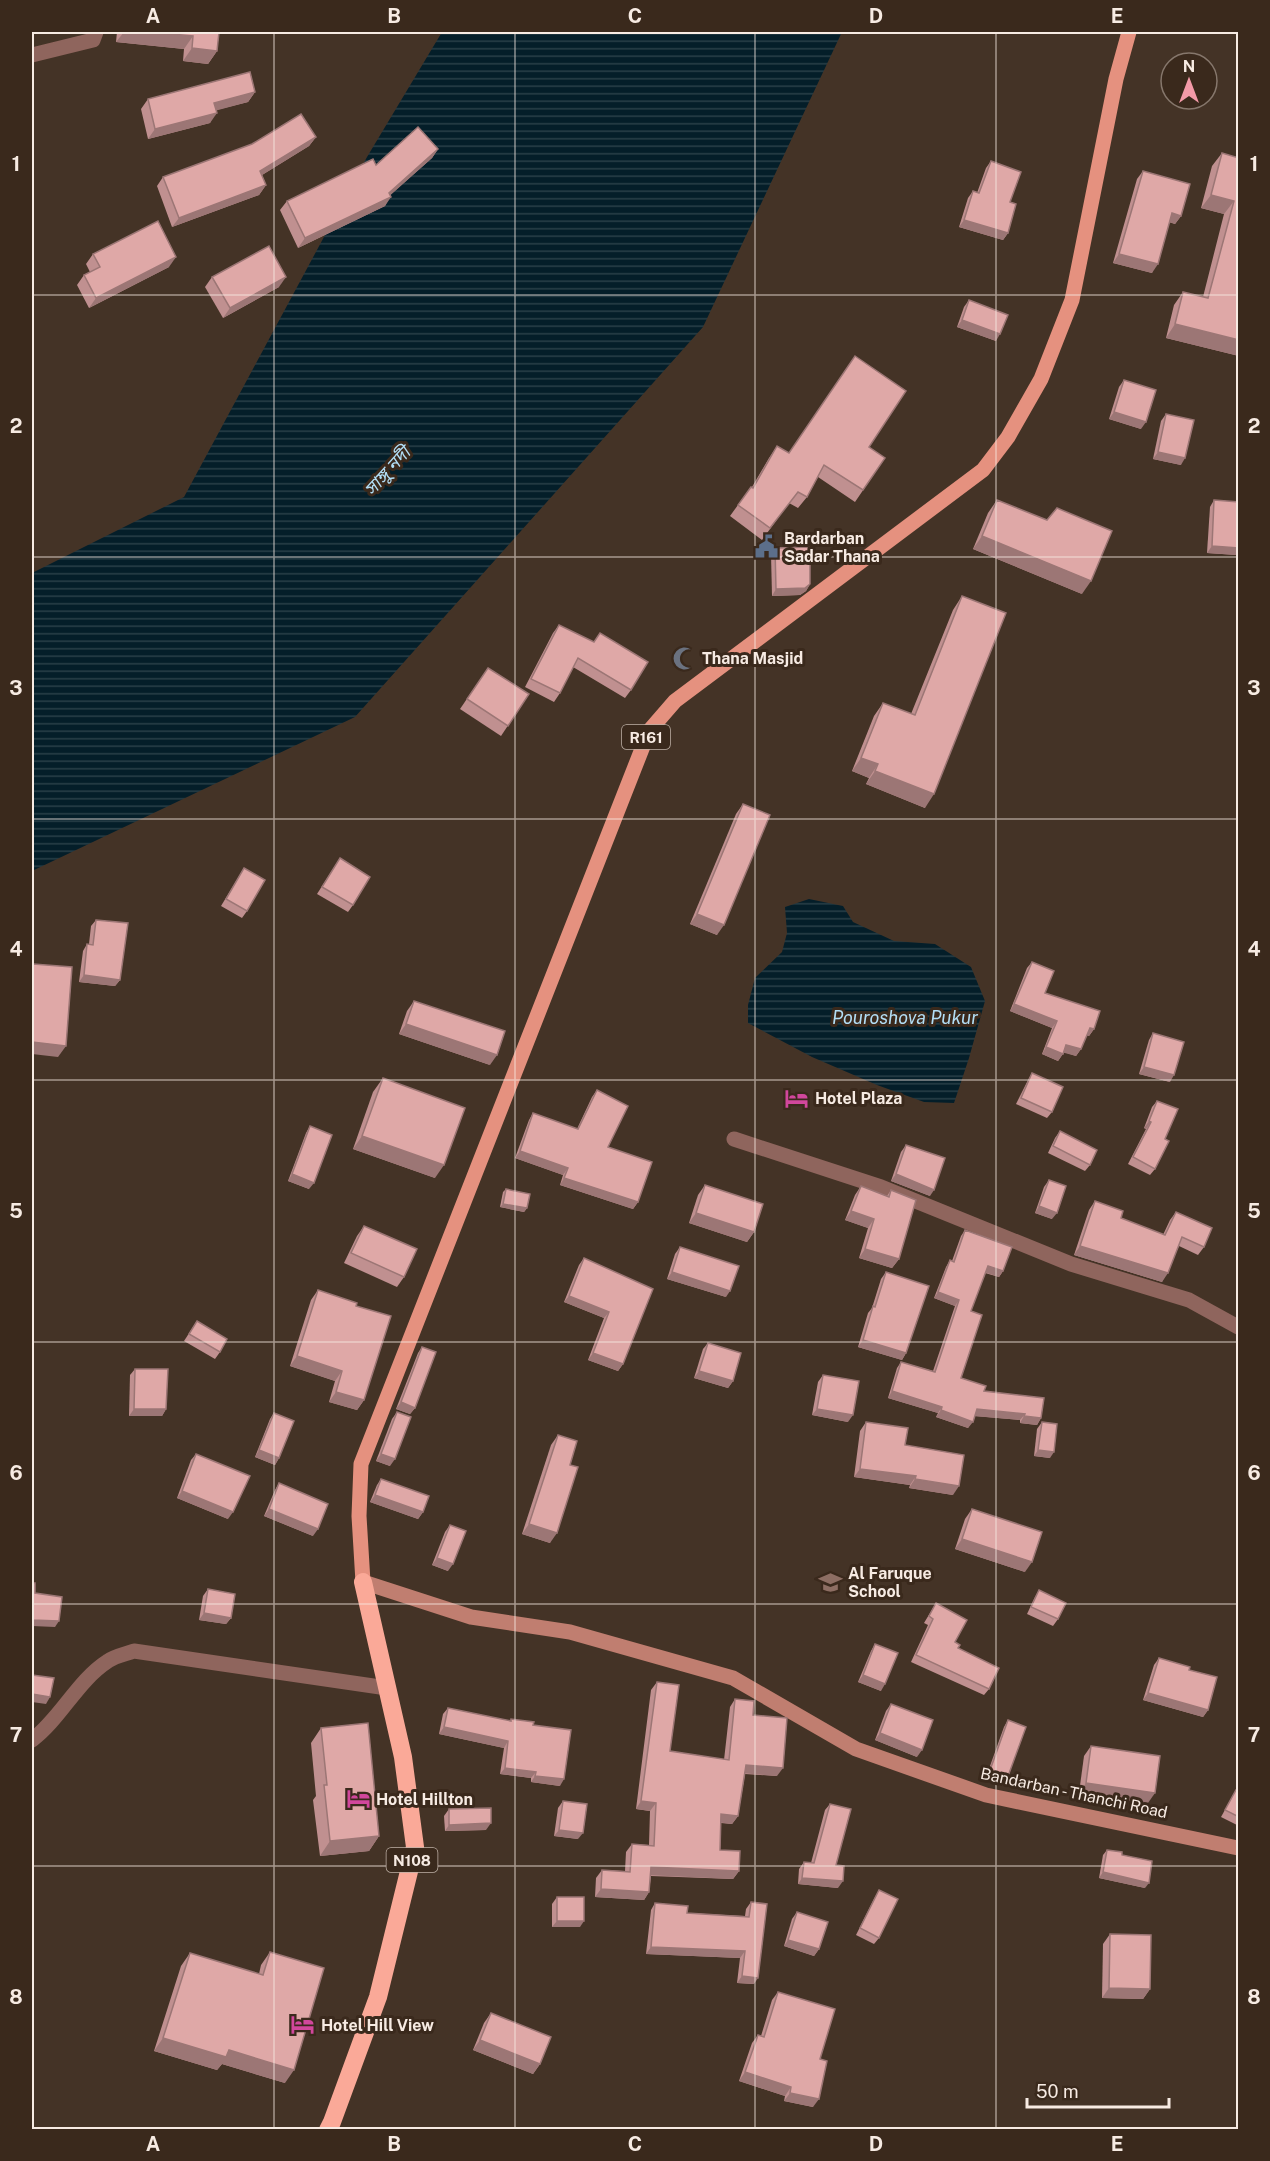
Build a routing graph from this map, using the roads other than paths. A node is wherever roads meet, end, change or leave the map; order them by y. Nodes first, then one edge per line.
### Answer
1 (96, 32) edge
2 (1129, 32) edge
3 (32, 55) edge
4 (734, 1139) dead end
5 (1239, 1327) edge
6 (363, 1582) junction
7 (387, 1688) junction
8 (32, 1740) edge
9 (1239, 1848) edge
10 (328, 2130) edge

1 - 3 street
2 - 6 main road, R161
4 - 5 street
6 - 7 highway, N108
6 - 9 main road, Bandarban - Thanchi Road
7 - 8 street
7 - 10 highway, N108

